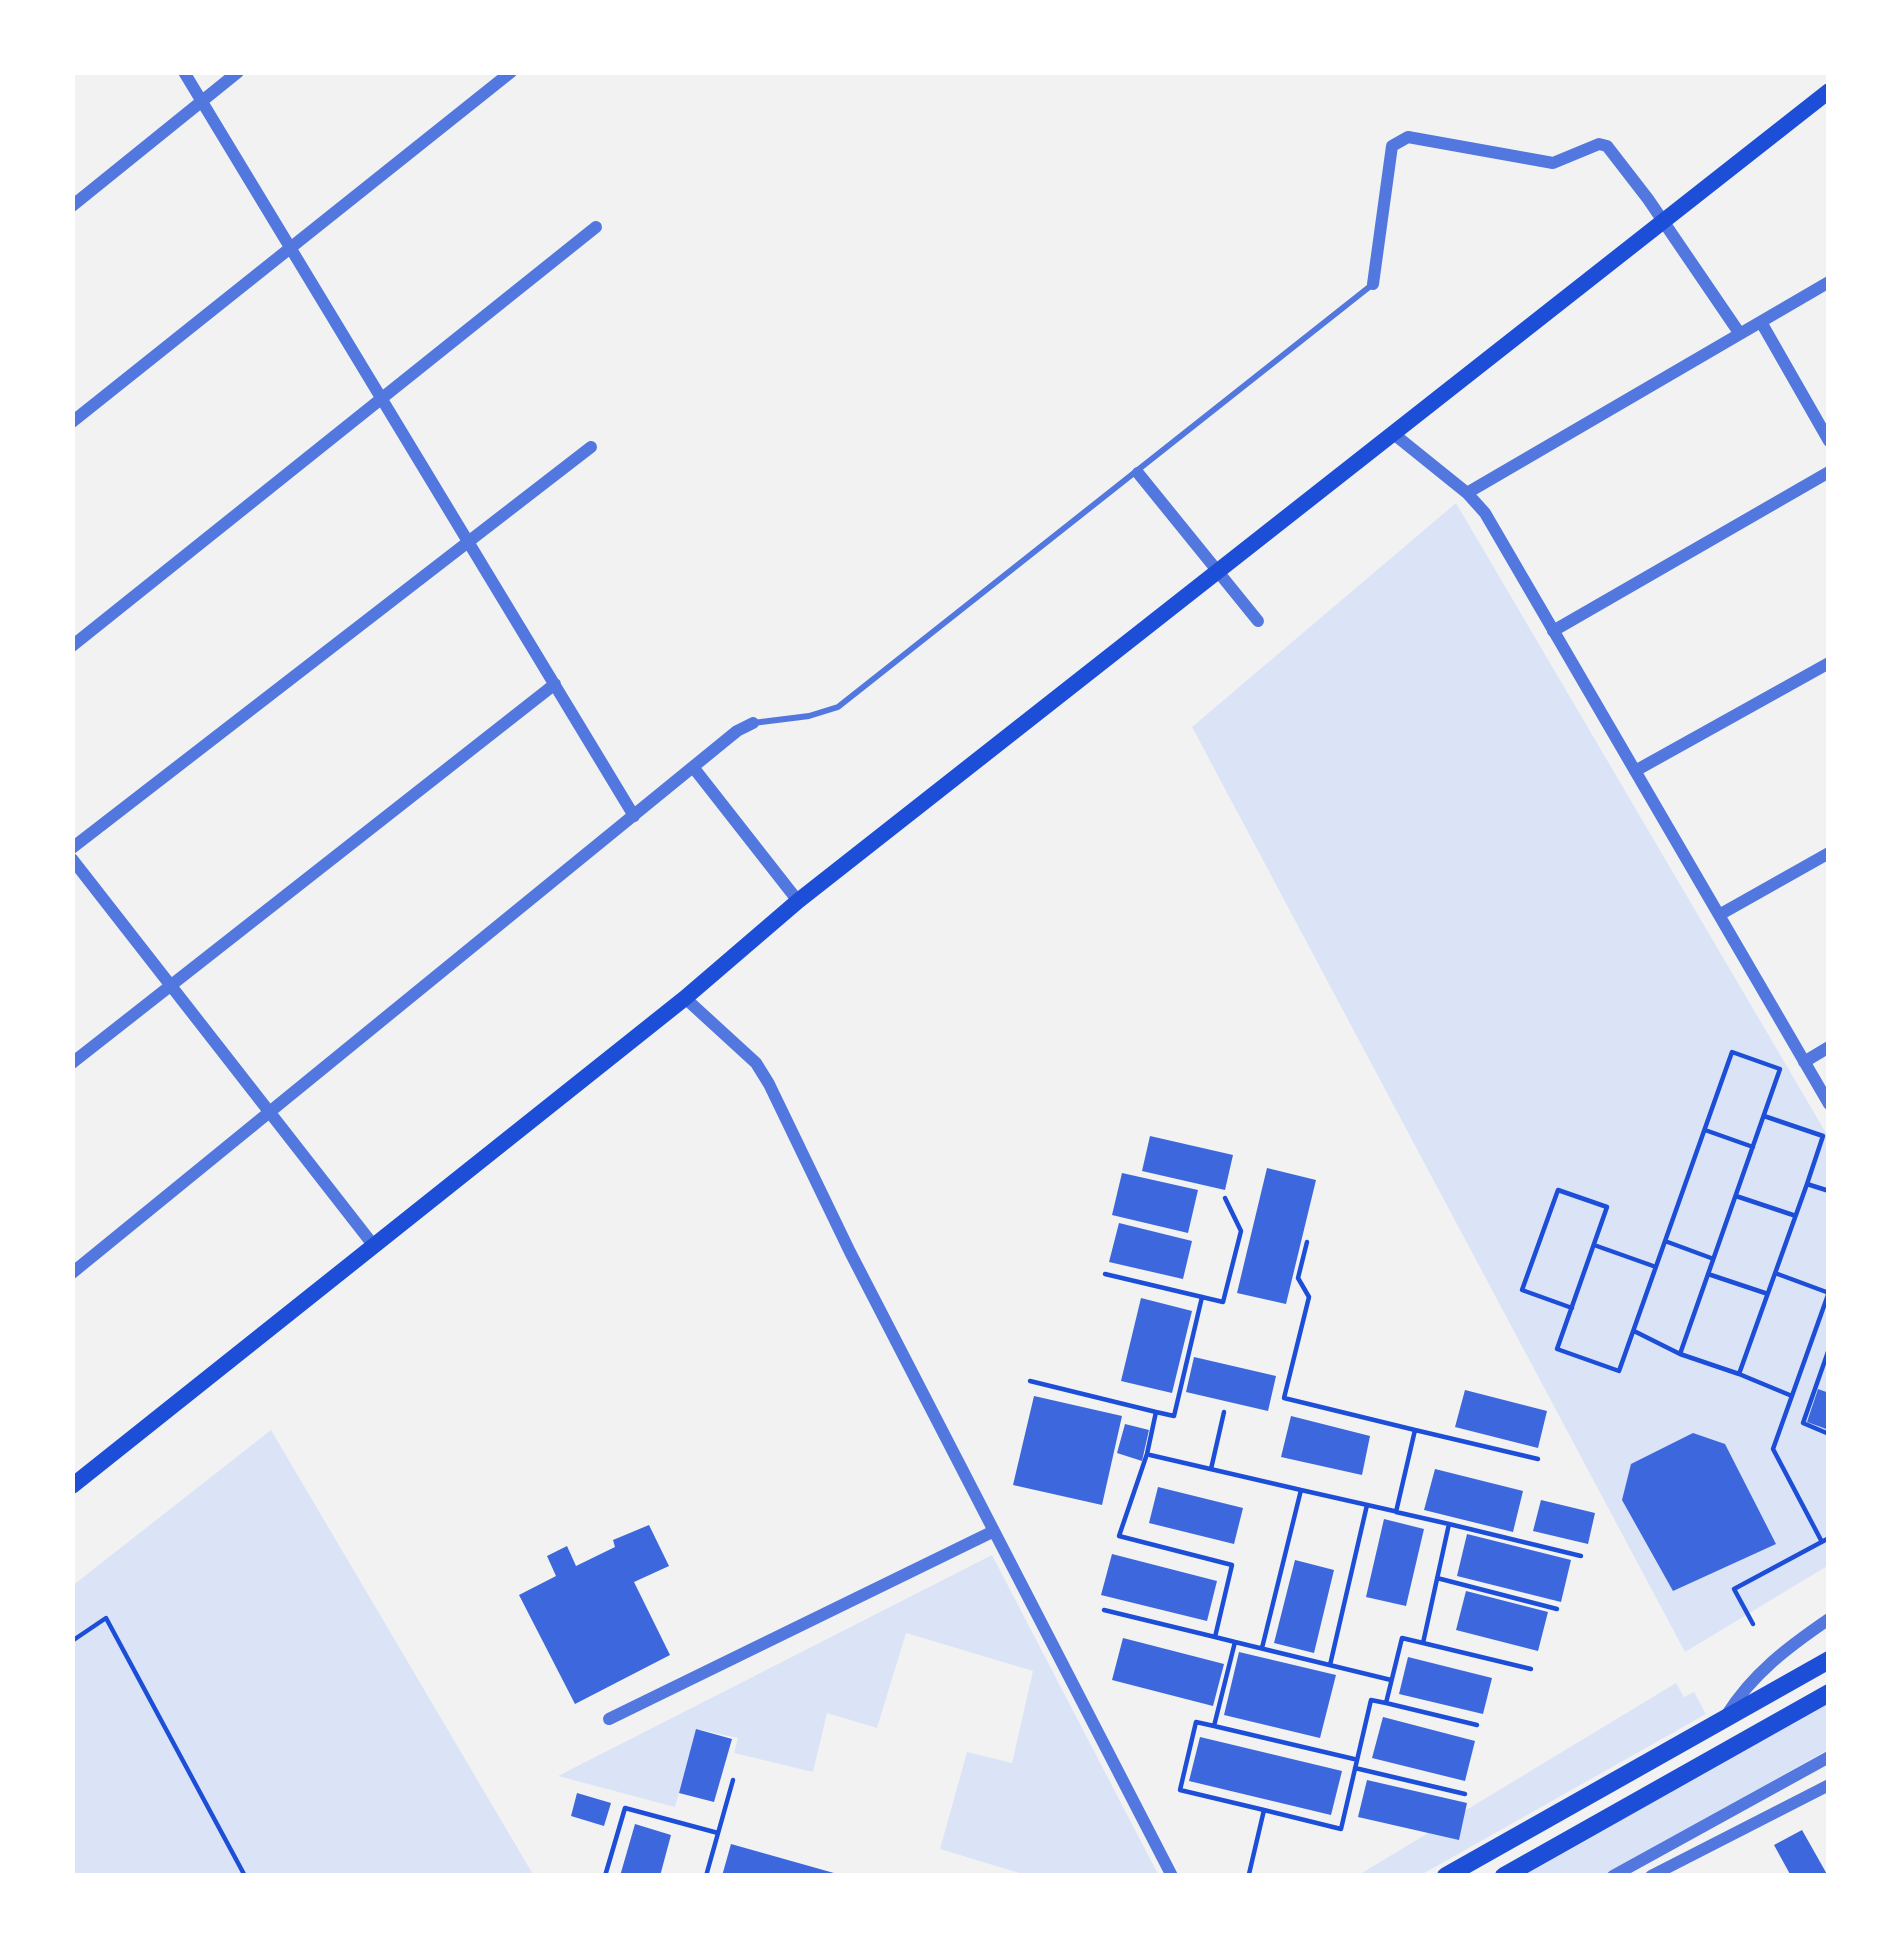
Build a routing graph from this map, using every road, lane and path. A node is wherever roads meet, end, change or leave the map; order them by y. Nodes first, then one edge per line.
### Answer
1 (184, 72) edge
2 (238, 72) edge
3 (511, 72) edge
4 (1829, 91) edge
5 (202, 101) junction
6 (72, 206) edge
7 (1664, 223) junction
8 (596, 227) dead end
9 (290, 248) junction
10 (1829, 282) edge
11 (1373, 284) joint
12 (1761, 322) junction
13 (1740, 334) junction
14 (382, 399) junction
15 (72, 422) edge
16 (1395, 435) junction
17 (1829, 441) edge
18 (591, 447) dead end
19 (1829, 472) edge
20 (1138, 473) junction
21 (1467, 493) junction
22 (468, 542) junction
23 (1220, 572) junction
24 (1258, 621) dead end
25 (1553, 631) junction
26 (72, 646) edge
27 (1829, 663) edge
28 (555, 684) junction
29 (753, 723) joint
30 (693, 767) junction
31 (1635, 771) junction
32 (634, 816) junction
33 (72, 848) edge
34 (1829, 853) edge
35 (72, 859) edge
36 (798, 901) junction
37 (1719, 915) junction
38 (171, 986) junction
39 (685, 998) junction
40 (1829, 1048) edge
41 (1804, 1062) junction
42 (72, 1063) edge
43 (1829, 1104) edge
44 (271, 1114) junction
45 (1764, 1116) junction
46 (1705, 1130) junction
47 (1753, 1147) junction
48 (1807, 1184) junction
49 (1829, 1192) edge
50 (1736, 1196) junction
51 (1226, 1198) dead end
52 (1795, 1215) junction
53 (1666, 1241) junction
54 (1306, 1242) dead end
55 (1594, 1245) junction
56 (374, 1246) junction
57 (1713, 1259) junction
58 (1656, 1267) junction
59 (72, 1274) edge
60 (1105, 1274) dead end
61 (1708, 1274) junction
62 (1775, 1274) junction
63 (1829, 1292) edge
64 (1768, 1294) junction
65 (1202, 1297) junction
66 (1572, 1308) junction
67 (1634, 1331) junction
68 (1829, 1353) edge
69 (1680, 1354) junction
70 (1739, 1374) junction
71 (1030, 1382) dead end
72 (1792, 1396) junction
73 (1156, 1412) junction
74 (1224, 1412) dead end
75 (1415, 1430) junction
76 (1829, 1434) edge
77 (1147, 1454) junction
78 (1538, 1459) dead end
79 (1210, 1468) junction
80 (72, 1486) edge
81 (1300, 1490) junction
82 (1367, 1505) junction
83 (1396, 1512) junction
84 (1449, 1524) junction
85 (994, 1531) junction
86 (1826, 1540) edge
87 (1581, 1556) dead end
88 (1437, 1578) junction
89 (1557, 1609) dead end
90 (1104, 1610) dead end
91 (1829, 1619) edge
92 (1753, 1624) dead end
93 (1215, 1637) junction
94 (72, 1641) edge
95 (1235, 1642) junction
96 (1424, 1643) junction
97 (1262, 1648) junction
98 (1829, 1660) edge
99 (1330, 1665) junction
100 (1531, 1670) dead end
101 (1391, 1680) junction
102 (1829, 1693) edge
103 (1386, 1703) junction
104 (1725, 1718) junction
105 (609, 1719) dead end
106 (1477, 1725) dead end
107 (1214, 1726) junction
108 (1829, 1757) edge
109 (1356, 1764) junction
110 (733, 1780) dead end
111 (1829, 1785) edge
112 (1465, 1794) dead end
113 (1264, 1810) junction
114 (718, 1833) junction
115 (1676, 1870) edge
116 (1249, 1874) edge
117 (245, 1876) edge
118 (604, 1876) edge
119 (706, 1876) edge
120 (1172, 1876) edge
121 (1446, 1876) edge
122 (1504, 1876) edge
123 (1613, 1876) edge
124 (1651, 1876) edge

1 - 5 street
2 - 5 street
3 - 9 street
4 - 7 main road
5 - 6 street
5 - 9 street
7 - 11 street
7 - 13 street
7 - 16 main road
8 - 14 street
9 - 14 street
9 - 15 street
10 - 12 street
11 - 20 lane
12 - 13 street
12 - 17 street
13 - 21 street
14 - 22 street
14 - 26 street
16 - 21 street
16 - 23 main road
18 - 22 street
19 - 25 street
20 - 23 street
20 - 29 lane
21 - 25 street
22 - 28 street
22 - 33 street
23 - 24 street
23 - 36 main road
25 - 31 street
27 - 31 street
28 - 32 street
28 - 38 street
29 - 30 street
30 - 32 street
30 - 36 street
31 - 37 street
32 - 44 street
34 - 37 street
35 - 38 street
36 - 39 main road
37 - 41 street
38 - 42 street
38 - 44 street
39 - 56 main road
39 - 85 street
40 - 41 street
41 - 43 street
44 - 56 street
44 - 59 street
45 - 46 path
45 - 47 path
45 - 48 path
46 - 47 path
46 - 53 path
47 - 50 path
48 - 49 path
48 - 52 path
50 - 52 path
50 - 57 path
51 - 65 path
52 - 62 path
53 - 57 path
53 - 58 path
54 - 75 path
55 - 58 path
55 - 66 path
55 - 66 path
56 - 80 main road
57 - 61 path
58 - 67 path
60 - 65 path
61 - 64 path
61 - 69 path
62 - 63 path
62 - 64 path
63 - 72 path
64 - 70 path
65 - 73 path
66 - 67 path
67 - 69 path
68 - 76 path
69 - 70 path
70 - 72 path
71 - 73 path
72 - 86 path
73 - 77 path
74 - 79 path
75 - 78 path
75 - 83 path
77 - 79 path
77 - 93 path
79 - 81 path
81 - 82 path
81 - 97 path
82 - 83 path
82 - 99 path
83 - 84 path
84 - 87 path
84 - 88 path
85 - 105 street
85 - 120 street
86 - 92 path
88 - 89 path
88 - 96 path
90 - 93 path
91 - 104 street
93 - 95 path
94 - 117 path
95 - 97 path
95 - 107 path
96 - 100 path
96 - 101 path
97 - 99 path
98 - 104 main road
99 - 101 path
101 - 103 path
102 - 122 main road
103 - 106 path
103 - 109 path
104 - 121 main road
107 - 109 path
107 - 113 path
108 - 123 street
109 - 112 path
109 - 113 path
110 - 114 path
111 - 115 street
113 - 116 path
114 - 118 path
114 - 119 path
115 - 124 street

